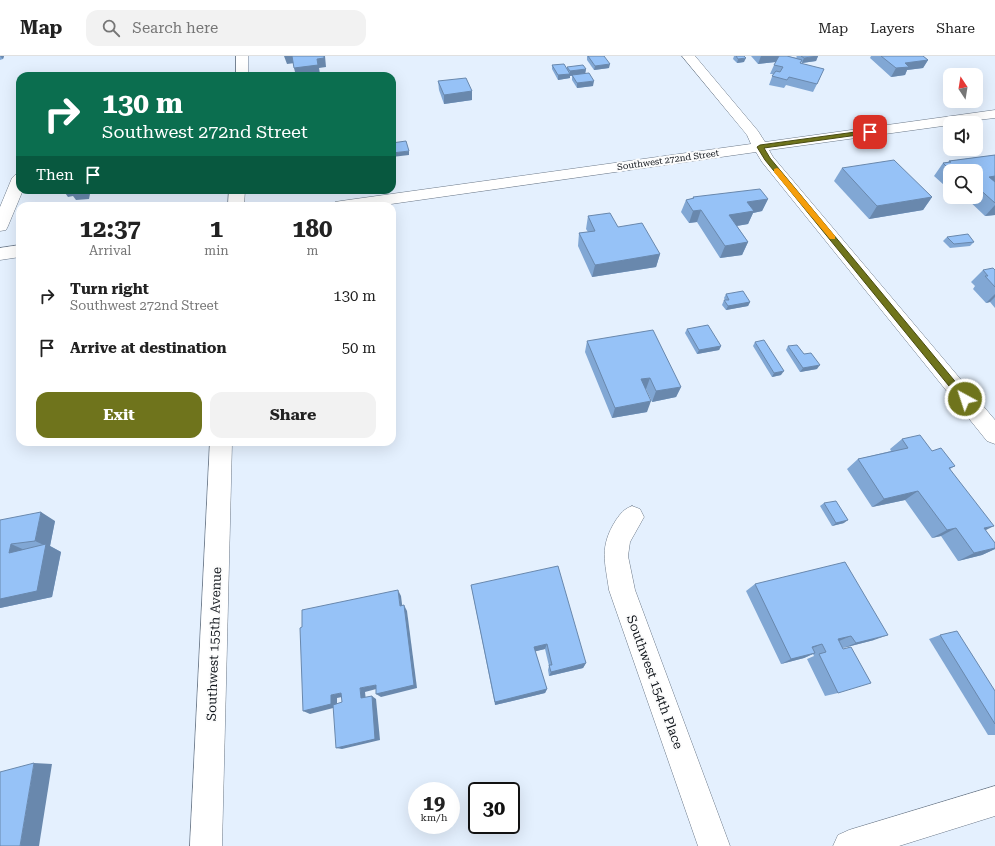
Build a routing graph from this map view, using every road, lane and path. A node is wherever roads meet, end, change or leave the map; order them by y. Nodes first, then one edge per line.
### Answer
1 (242, 56) edge
2 (688, 56) edge
3 (242, 72) edge
4 (995, 114) edge
5 (760, 147) junction
6 (16, 188) edge
7 (369, 202) edge
8 (0, 226) edge
9 (16, 252) edge
10 (0, 254) edge
11 (995, 435) edge
12 (222, 446) edge
13 (632, 517) dead end
14 (995, 801) edge
15 (206, 846) edge
16 (714, 846) edge
17 (849, 846) edge

1 - 3 street
2 - 5 street
4 - 5 street, Southwest 272nd Street
5 - 7 street, Southwest 272nd Street
5 - 11 street
6 - 8 street
9 - 10 street
12 - 15 street, Southwest 155th Avenue
13 - 16 street, Southwest 154th Place
14 - 17 street

